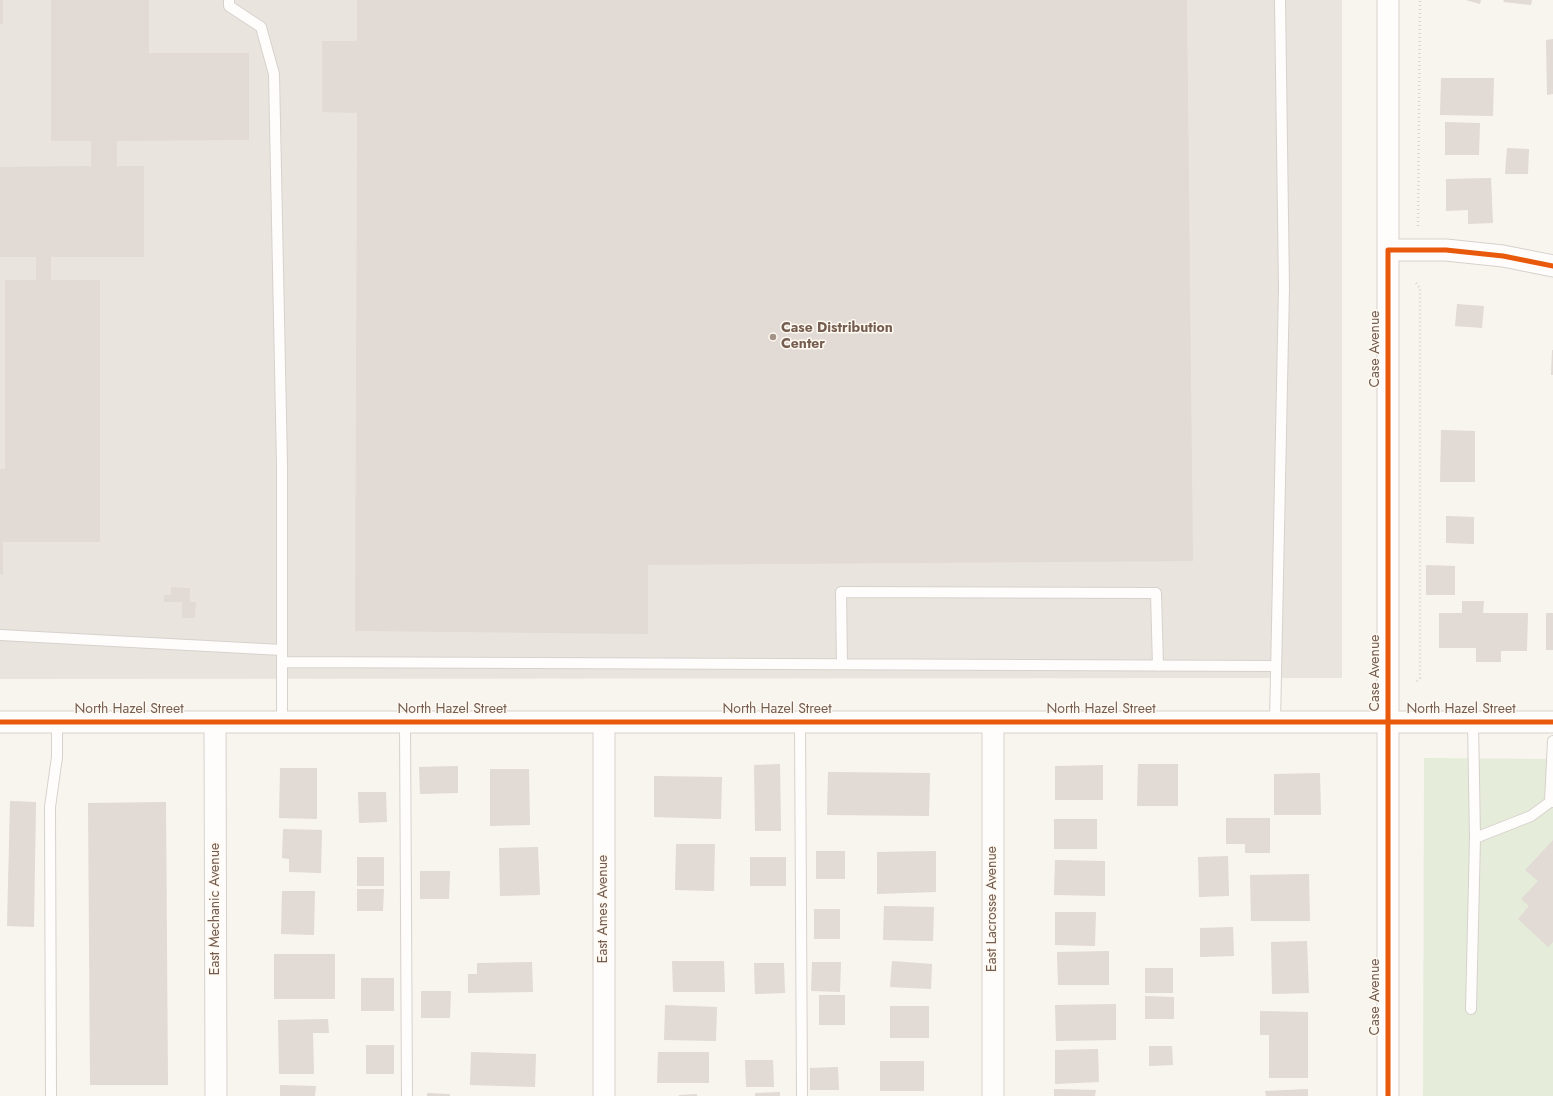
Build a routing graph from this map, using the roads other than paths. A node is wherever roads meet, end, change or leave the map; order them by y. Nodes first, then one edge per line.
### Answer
1 (229, 0) edge
2 (1280, 0) edge
3 (1388, 0) edge
4 (1388, 250) junction
5 (1553, 266) edge
6 (0, 635) edge
7 (282, 650) junction
8 (282, 662) junction
9 (842, 664) junction
10 (1158, 666) junction
11 (1276, 666) junction
12 (0, 722) edge
13 (57, 722) junction
14 (215, 722) junction
15 (282, 722) junction
16 (405, 722) junction
17 (604, 722) junction
18 (800, 722) junction
19 (994, 722) junction
20 (1275, 722) junction
21 (1388, 722) junction
22 (1473, 722) junction
23 (1553, 722) edge
24 (1553, 741) edge
25 (1552, 802) edge
26 (1475, 838) junction
27 (1472, 1009) dead end
28 (51, 1096) edge
29 (216, 1096) edge
30 (407, 1096) edge
31 (604, 1096) edge
32 (802, 1096) edge
33 (993, 1096) edge
34 (1388, 1096) edge

1 - 7 lane
2 - 11 lane
3 - 4 street, Case Avenue
4 - 5 street
4 - 21 street, Case Avenue
6 - 7 lane
7 - 8 lane
8 - 9 lane
8 - 15 lane
9 - 10 lane
9 - 10 lane
10 - 11 lane
11 - 20 lane
12 - 13 street, North Hazel Street
13 - 14 street, North Hazel Street
13 - 28 lane
14 - 15 street, North Hazel Street
14 - 29 street, East Mechanic Avenue
15 - 16 street, North Hazel Street
16 - 17 street, North Hazel Street
16 - 30 lane
17 - 18 street, North Hazel Street
17 - 31 street, East Ames Avenue
18 - 19 street, North Hazel Street
18 - 32 lane
19 - 20 street, North Hazel Street
19 - 33 street, East Lacrosse Avenue
20 - 21 street, North Hazel Street
21 - 22 street, North Hazel Street
21 - 34 street, Case Avenue
22 - 23 street, North Hazel Street
22 - 26 lane
24 - 25 lane
25 - 26 lane
26 - 27 lane

